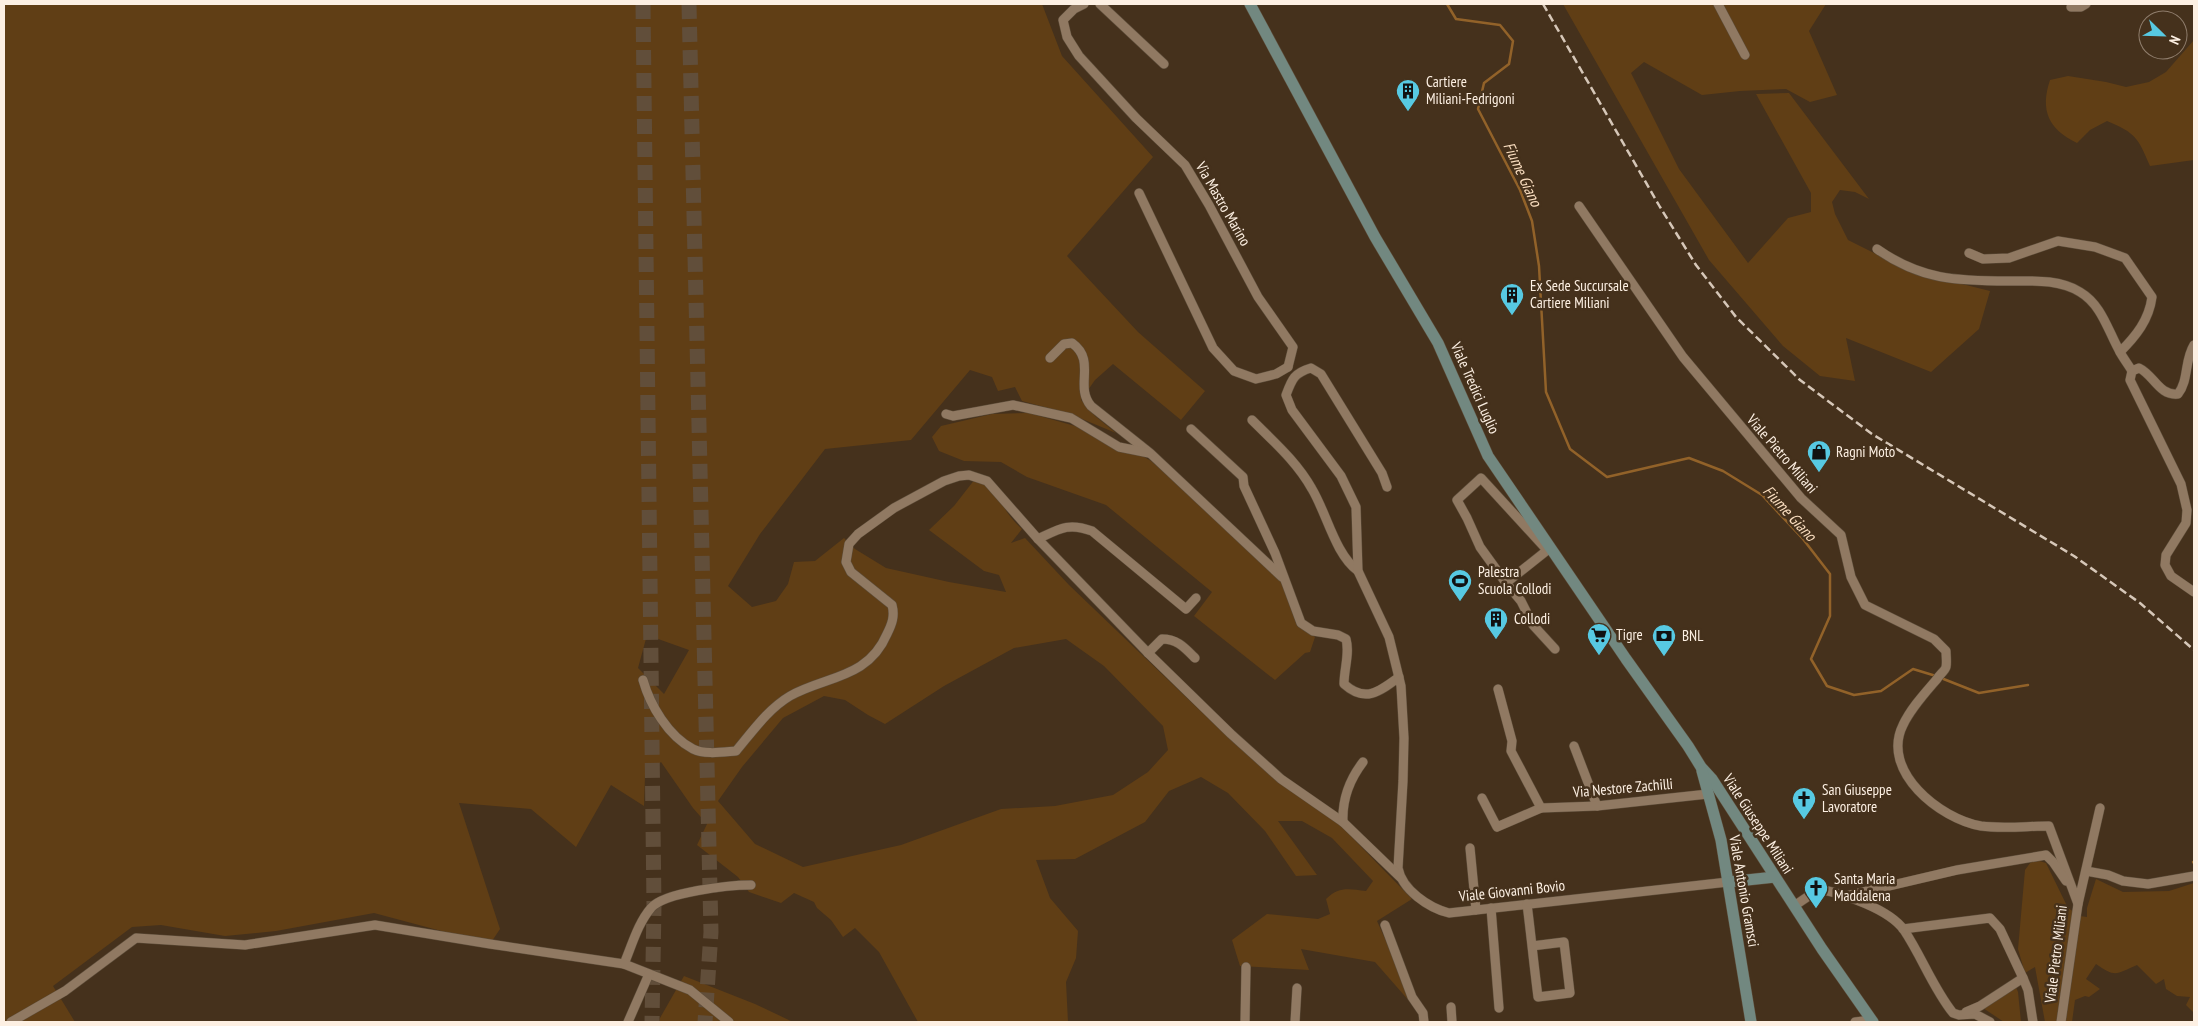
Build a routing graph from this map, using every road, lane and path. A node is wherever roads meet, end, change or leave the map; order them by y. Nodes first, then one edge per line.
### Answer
1 (1084, 4) edge
2 (1100, 4) edge
3 (1250, 4) edge
4 (1718, 4) edge
5 (2086, 4) edge
6 (2071, 7) dead end
7 (1744, 55) dead end
8 (1164, 64) dead end
9 (1139, 193) dead end
10 (1579, 206) dead end
11 (1878, 248) dead end
12 (1970, 253) dead end
13 (2194, 345) edge
14 (2120, 352) junction
15 (1050, 358) dead end
16 (1288, 367) junction
17 (2132, 371) junction
18 (1299, 372) junction
19 (946, 414) dead end
20 (1252, 420) dead end
21 (1191, 429) dead end
22 (1150, 453) junction
23 (1387, 487) dead end
24 (1038, 539) junction
25 (1549, 549) junction
26 (1358, 571) junction
27 (1284, 578) junction
28 (1506, 583) junction
29 (2194, 592) edge
30 (1196, 598) dead end
31 (1555, 649) dead end
32 (1148, 653) junction
33 (1195, 658) dead end
34 (1399, 677) junction
35 (643, 680) dead end
36 (1498, 689) dead end
37 (1574, 746) dead end
38 (1363, 762) dead end
39 (1700, 767) junction
40 (1708, 794) junction
41 (1482, 798) dead end
42 (1597, 806) junction
43 (1541, 808) junction
44 (2100, 808) dead end
45 (1343, 822) junction
46 (1470, 848) dead end
47 (2086, 871) junction
48 (2194, 876) edge
49 (1400, 877) junction
50 (1775, 877) junction
51 (1728, 882) junction
52 (751, 885) dead end
53 (2072, 887) junction
54 (1846, 896) junction
55 (1527, 904) junction
56 (2078, 904) junction
57 (1794, 906) junction
58 (1491, 908) junction
59 (1476, 910) junction
60 (1385, 925) dead end
61 (1903, 929) junction
62 (1532, 946) junction
63 (624, 964) junction
64 (1246, 967) dead end
65 (649, 974) junction
66 (2023, 978) junction
67 (1297, 988) dead end
68 (1451, 1007) dead end
69 (1499, 1008) dead end
70 (1959, 1015) junction
71 (1872, 1021) edge
72 (11, 1022) edge
73 (628, 1022) edge
74 (729, 1022) edge
75 (1245, 1022) edge
76 (1295, 1022) edge
77 (1424, 1022) edge
78 (1452, 1022) edge
79 (1751, 1022) edge
80 (1855, 1022) edge
81 (1990, 1022) edge
82 (2033, 1022) edge
83 (2061, 1022) edge

1 - 16 street, Via Mastro Marino
2 - 8 street
3 - 25 main road, Viale Tredici Luglio
4 - 7 street
5 - 6 street
9 - 16 street
10 - 53 street, Viale Pietro Miliani
11 - 14 street
12 - 14 street
13 - 17 street
14 - 17 street
15 - 22 street
16 - 18 street
17 - 29 street
18 - 23 street
18 - 26 street
19 - 22 street
20 - 26 street
21 - 27 street
22 - 27 street
24 - 30 street
24 - 32 street, Viale Giovanni Bovio
24 - 35 street, Viale Giovanni Bovio
25 - 28 street
25 - 28 street, Viale Tredici Luglio
25 - 39 main road, Viale Tredici Luglio
26 - 34 street
27 - 34 street
28 - 31 street
32 - 33 street
32 - 45 street, Viale Giovanni Bovio
34 - 49 street
36 - 43 street
37 - 42 street
38 - 45 street
39 - 40 main road, Viale Antonio Gramsci
39 - 50 main road, Viale Giuseppe Miliani
40 - 42 street, Via Nestore Zachilli
40 - 51 main road, Viale Antonio Gramsci
41 - 43 street, Via Nestore Zachilli
42 - 43 street, Via Nestore Zachilli
44 - 47 street
45 - 49 street, Viale Giovanni Bovio
46 - 59 street
47 - 48 street
47 - 56 street
49 - 59 street, Viale Giovanni Bovio
50 - 51 main road, Viale Giovanni Bovio
50 - 57 main road, Viale Giuseppe Miliani
51 - 55 street, Viale Giovanni Bovio
51 - 79 main road, Viale Antonio Gramsci
52 - 63 street
53 - 54 street
53 - 56 street, Viale Pietro Miliani
54 - 57 street
54 - 61 street
55 - 58 street, Viale Giovanni Bovio
55 - 62 street
56 - 83 street, Viale Pietro Miliani
57 - 71 main road, Viale Giuseppe Miliani
58 - 59 street, Viale Giovanni Bovio
58 - 69 street
60 - 77 street
61 - 66 street
61 - 70 street
62 - 62 street
63 - 65 street
63 - 72 street
64 - 75 street
65 - 73 street
65 - 74 street
66 - 70 street
66 - 82 street
67 - 76 street
68 - 78 street
70 - 81 street
71 - 80 street

